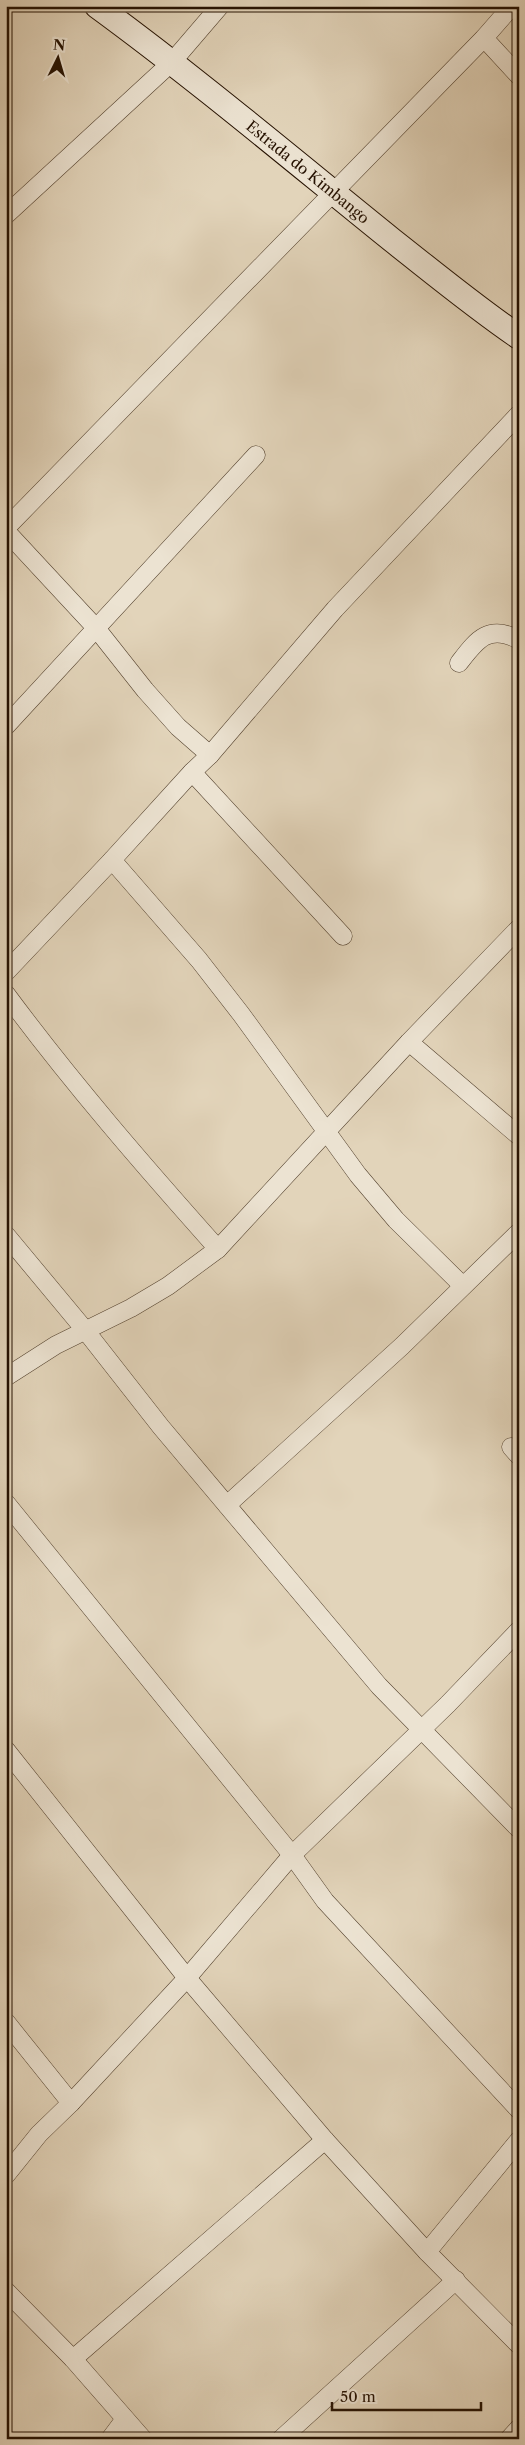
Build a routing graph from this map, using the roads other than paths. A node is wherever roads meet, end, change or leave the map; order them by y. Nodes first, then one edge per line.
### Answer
1 (97, 6) edge
2 (220, 6) edge
3 (512, 6) edge
4 (484, 38) junction
5 (172, 62) junction
6 (519, 76) edge
7 (333, 193) junction
8 (6, 215) edge
9 (519, 337) edge
10 (519, 414) edge
11 (256, 454) dead end
12 (6, 529) edge
13 (96, 628) junction
14 (519, 640) edge
15 (459, 663) dead end
16 (6, 726) edge
17 (210, 755) junction
18 (192, 772) junction
19 (112, 860) junction
20 (519, 928) edge
21 (343, 936) dead end
22 (6, 972) edge
23 (6, 994) edge
24 (409, 1042) junction
25 (327, 1131) junction
26 (519, 1136) edge
27 (519, 1232) edge
28 (6, 1235) edge
29 (218, 1249) junction
30 (463, 1286) junction
31 (85, 1330) junction
32 (6, 1377) edge
33 (6, 1503) edge
34 (228, 1505) junction
35 (519, 1630) edge
36 (421, 1728) junction
37 (6, 1750) edge
38 (519, 1830) edge
39 (292, 1855) junction
40 (188, 1978) junction
41 (6, 2022) edge
42 (71, 2103) junction
43 (519, 2110) edge
44 (325, 2140) junction
45 (519, 2140) edge
46 (6, 2175) edge
47 (427, 2252) junction
48 (456, 2280) junction
49 (6, 2290) edge
50 (519, 2345) edge
51 (73, 2359) junction
52 (125, 2418) junction
53 (519, 2428) edge
54 (110, 2439) edge
55 (143, 2439) edge
56 (281, 2439) edge
57 (509, 2439) edge

1 - 5 street, Estrada do Kimbango
2 - 5 street
3 - 4 street
4 - 6 street
4 - 7 street
5 - 7 street, Estrada do Kimbango
5 - 8 street
7 - 9 street, Estrada do Kimbango
7 - 12 street
10 - 17 street
11 - 13 street
12 - 13 street
13 - 16 street
13 - 17 street
14 - 15 street
17 - 18 street
18 - 19 street
18 - 21 street
19 - 22 street
19 - 25 street
20 - 24 street
23 - 29 street
24 - 25 street
24 - 26 street
25 - 29 street
25 - 30 street
27 - 30 street
28 - 31 street
29 - 31 street
30 - 34 street
31 - 32 street
31 - 34 street
33 - 39 street
34 - 36 street
35 - 36 street
36 - 38 street
36 - 39 street
37 - 40 street
39 - 40 street
39 - 43 street
40 - 42 street
40 - 44 street
41 - 42 street
42 - 46 street
44 - 47 street
44 - 51 street
45 - 47 street
47 - 48 street
48 - 50 street
48 - 56 street
49 - 51 street
51 - 52 street
52 - 54 street
52 - 55 street
53 - 57 street

